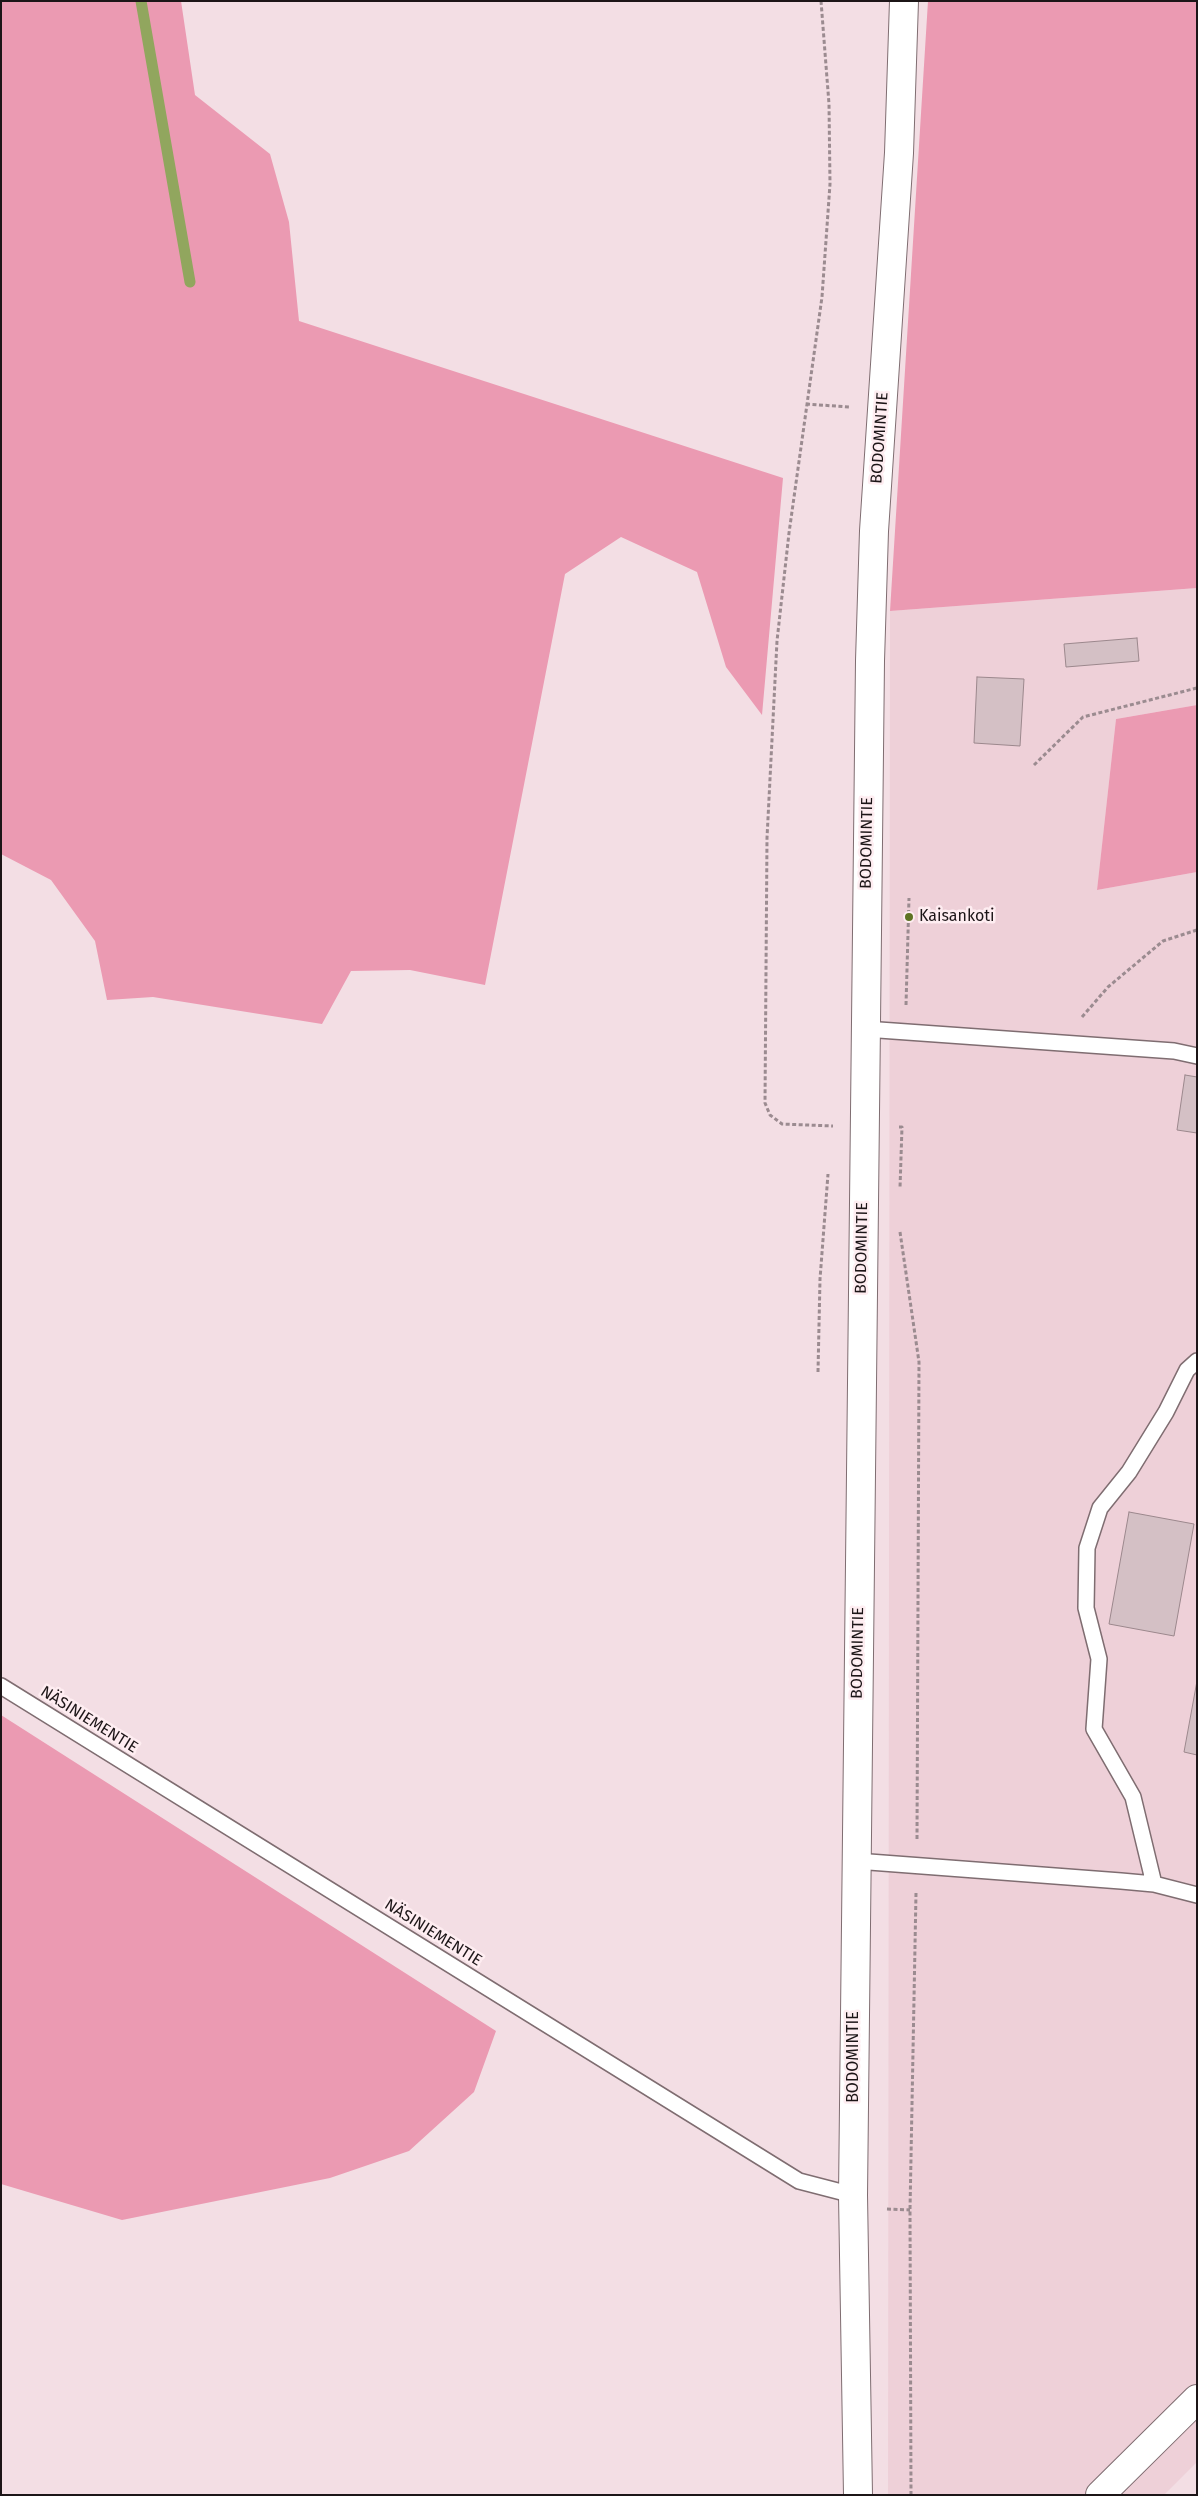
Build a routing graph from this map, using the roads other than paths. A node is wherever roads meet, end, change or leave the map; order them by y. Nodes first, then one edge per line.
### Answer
1 (904, 1) edge
2 (865, 1029) junction
3 (1197, 1056) edge
4 (1197, 1361) edge
5 (1, 1686) edge
6 (856, 1861) junction
7 (1154, 1884) junction
8 (1197, 1894) edge
9 (853, 2195) junction
10 (1197, 2399) edge
11 (858, 2495) edge
12 (1100, 2495) edge

1 - 2 main road, BODOMINTIE
2 - 3 lane
2 - 6 main road, BODOMINTIE
4 - 7 lane
5 - 9 lane, NÄSINIEMENTIE
6 - 7 lane
6 - 9 main road, BODOMINTIE
7 - 8 lane
9 - 11 main road, BODOMINTIE
10 - 12 main road

